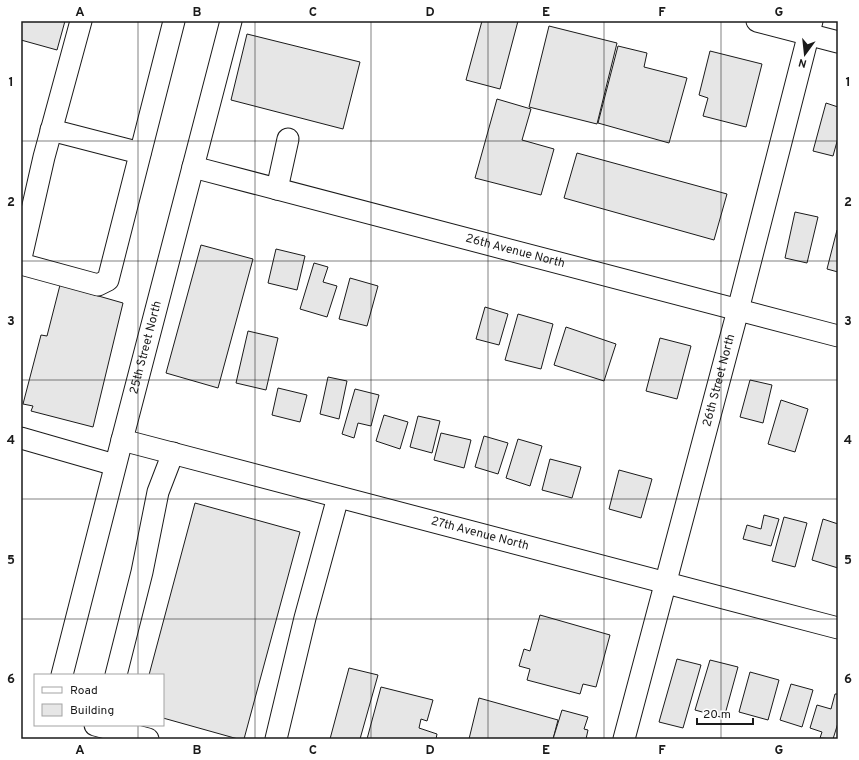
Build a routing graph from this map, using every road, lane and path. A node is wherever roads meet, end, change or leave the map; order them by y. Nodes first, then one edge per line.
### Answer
1 (81, 21) edge
2 (174, 21) edge
3 (232, 21) edge
4 (757, 21) edge
5 (810, 28) edge
6 (838, 42) edge
7 (52, 130) junction
8 (288, 139) dead end
9 (140, 153) junction
10 (192, 167) junction
11 (277, 189) junction
12 (21, 258) edge
13 (21, 264) edge
14 (738, 310) junction
15 (838, 336) edge
16 (21, 438) edge
17 (122, 440) junction
18 (173, 454) junction
19 (115, 465) junction
20 (338, 497) junction
21 (665, 583) junction
22 (838, 628) edge
23 (62, 674) edge
24 (116, 674) edge
25 (100, 726) edge
26 (148, 739) edge
27 (276, 739) edge
28 (624, 739) edge

1 - 7 street
2 - 9 street
3 - 10 street, 25th Street North
4 - 5 street
5 - 6 street
5 - 14 street, 26th Street North
7 - 9 street
7 - 12 street
8 - 11 street
9 - 13 street
10 - 11 street, 26th Avenue North
10 - 17 street, 25th Street North
11 - 14 street, 26th Avenue North
14 - 15 street, 26th Avenue North
14 - 21 street, 26th Street North
16 - 19 street
17 - 18 street, 27th Avenue North
17 - 19 street, 25th Street North
18 - 20 street, 27th Avenue North
18 - 24 street
19 - 23 street, 25th Street North
20 - 21 street, 27th Avenue North
20 - 27 street
21 - 22 street, 27th Avenue North
21 - 28 street, 26th Street North
25 - 26 street

